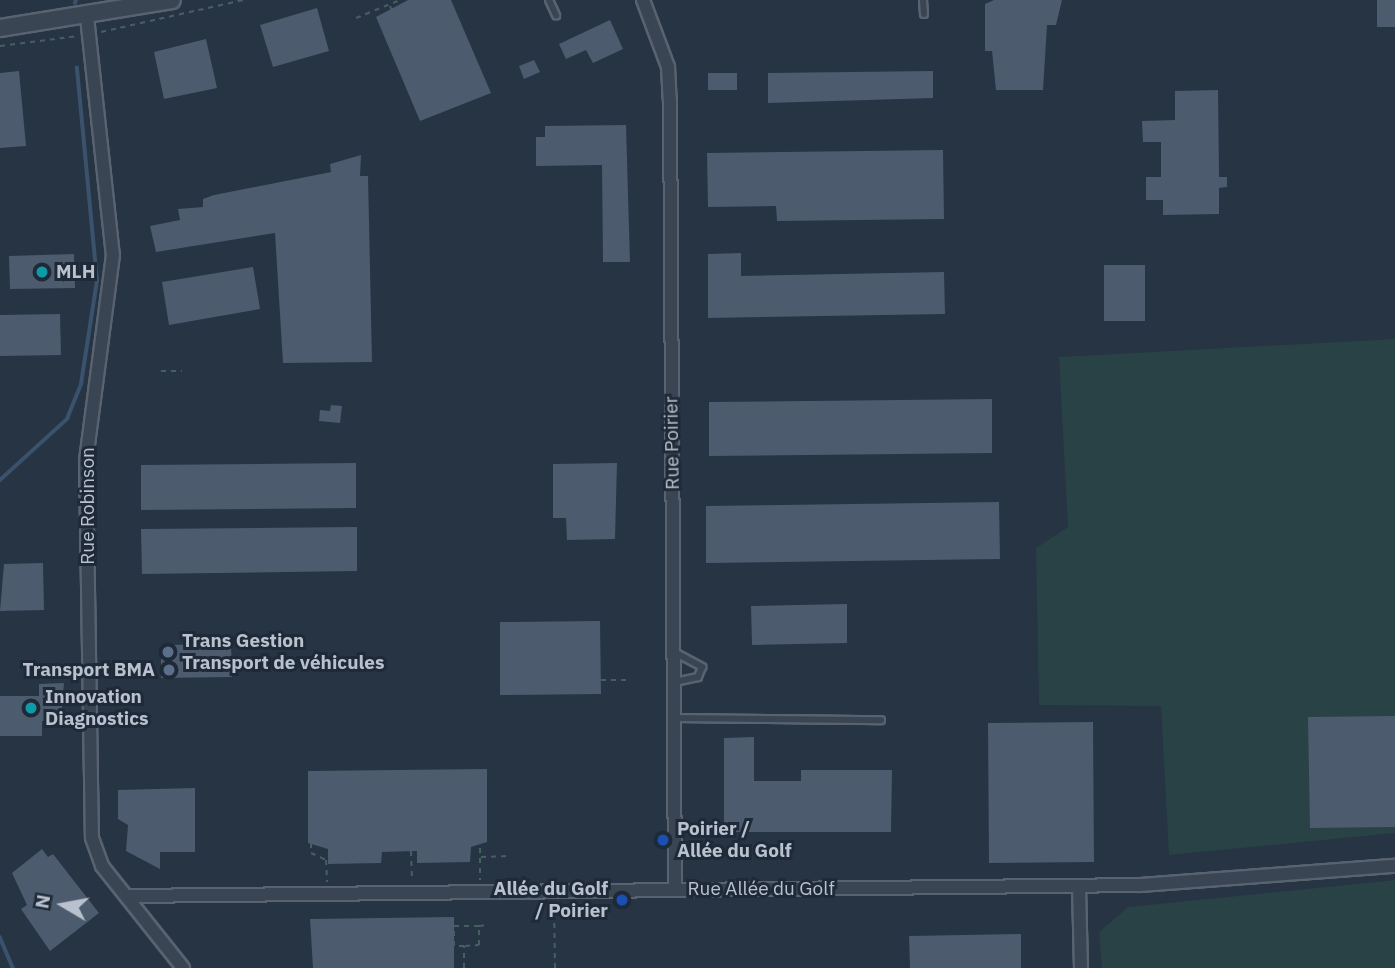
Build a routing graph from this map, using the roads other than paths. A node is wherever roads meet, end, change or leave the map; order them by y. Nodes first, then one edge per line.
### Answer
1 (172, 0) edge
2 (549, 0) edge
3 (643, 0) edge
4 (923, 0) edge
5 (924, 14) dead end
6 (556, 15) dead end
7 (87, 17) junction
8 (0, 29) edge
9 (676, 653) junction
10 (678, 681) junction
11 (677, 718) junction
12 (881, 720) dead end
13 (1395, 866) edge
14 (1079, 887) junction
15 (675, 890) junction
16 (127, 896) junction
17 (183, 968) edge
18 (1081, 968) edge

1 - 7 street
2 - 6 lane
3 - 9 street, Rue Poirier
4 - 5 lane
7 - 8 street
7 - 16 street, Rue Robinson
9 - 10 street, Rue Poirier
9 - 10 lane
10 - 11 street, Rue Poirier
11 - 12 lane
11 - 15 street, Rue Poirier
13 - 14 street, Rue Allée du Golf
14 - 15 street, Rue Allée du Golf
14 - 18 street
15 - 16 street, Rue Allée du Golf
16 - 17 street, Rue Robinson

